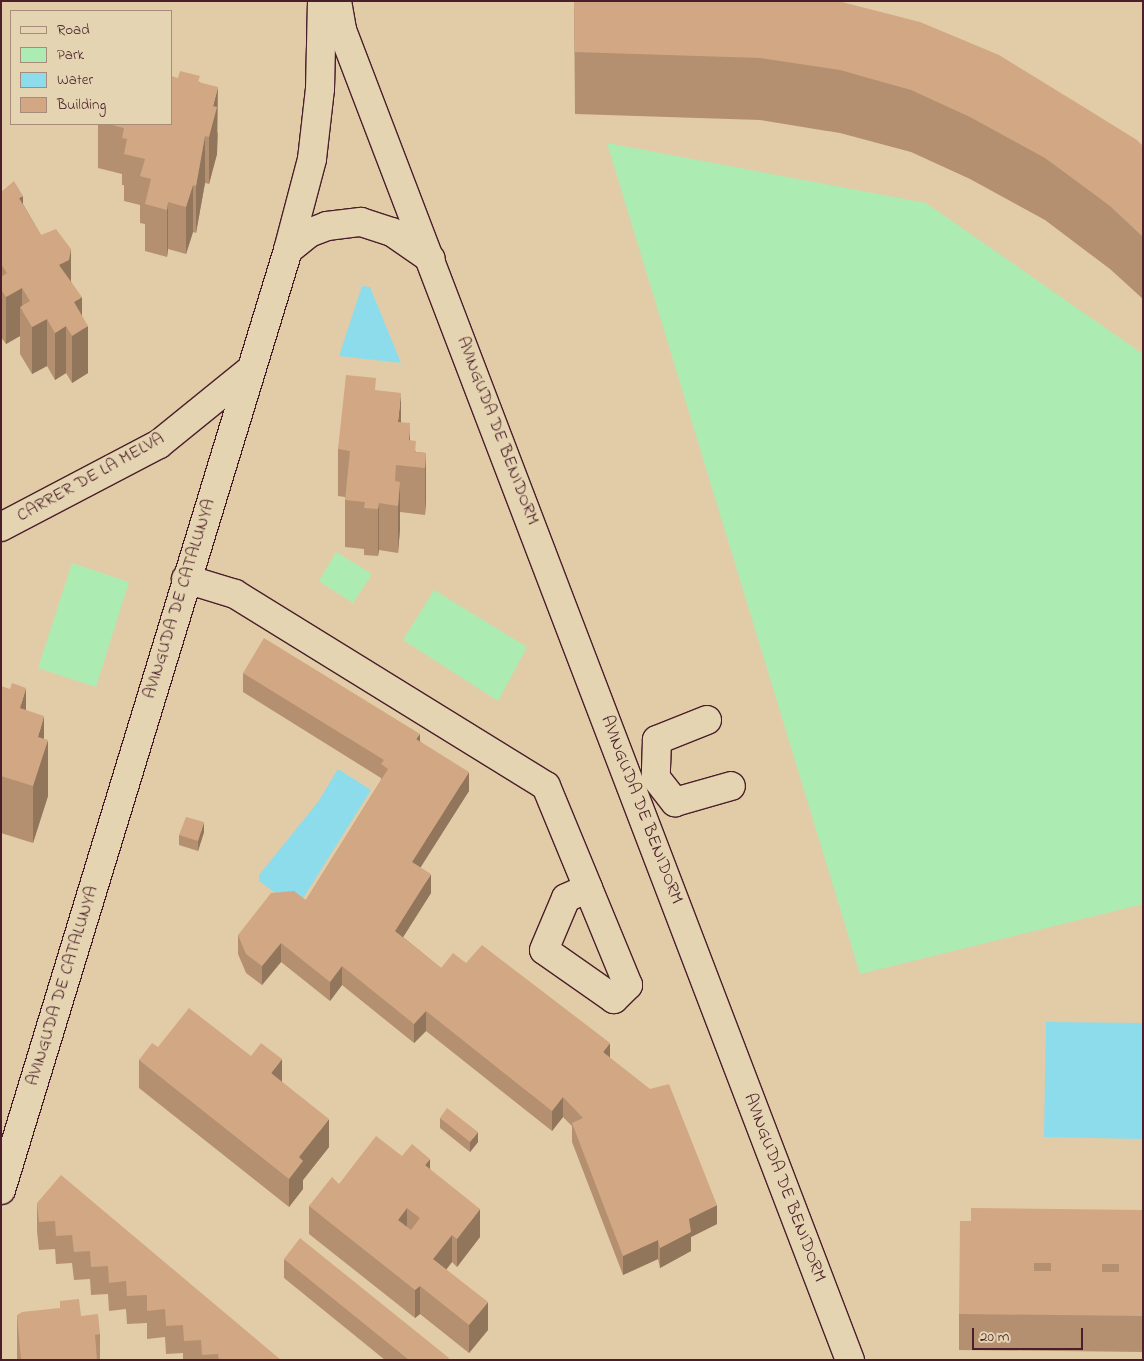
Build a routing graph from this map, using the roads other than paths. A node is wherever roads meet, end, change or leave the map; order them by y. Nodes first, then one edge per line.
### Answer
1 (322, 1) edge
2 (337, 1) edge
3 (347, 1) edge
4 (342, 30) junction
5 (288, 250) junction
6 (431, 259) junction
7 (250, 371) junction
8 (1, 527) edge
9 (186, 579) junction
10 (707, 720) dead end
11 (644, 784) junction
12 (731, 786) dead end
13 (588, 888) dead end
14 (1, 1190) edge
15 (850, 1360) edge

1 - 5 street, AVINGUDA DE CATALUNYA
2 - 4 street, AVINGUDA DE BENIDORM
3 - 4 street
4 - 6 street, AVINGUDA DE BENIDORM
5 - 6 street
5 - 7 street, AVINGUDA DE CATALUNYA
6 - 11 street, AVINGUDA DE BENIDORM
7 - 8 street, CARRER DE LA MELVA
7 - 9 street, AVINGUDA DE CATALUNYA
9 - 13 street
9 - 14 street, AVINGUDA DE CATALUNYA
10 - 11 street
11 - 12 street
11 - 15 street, AVINGUDA DE BENIDORM

